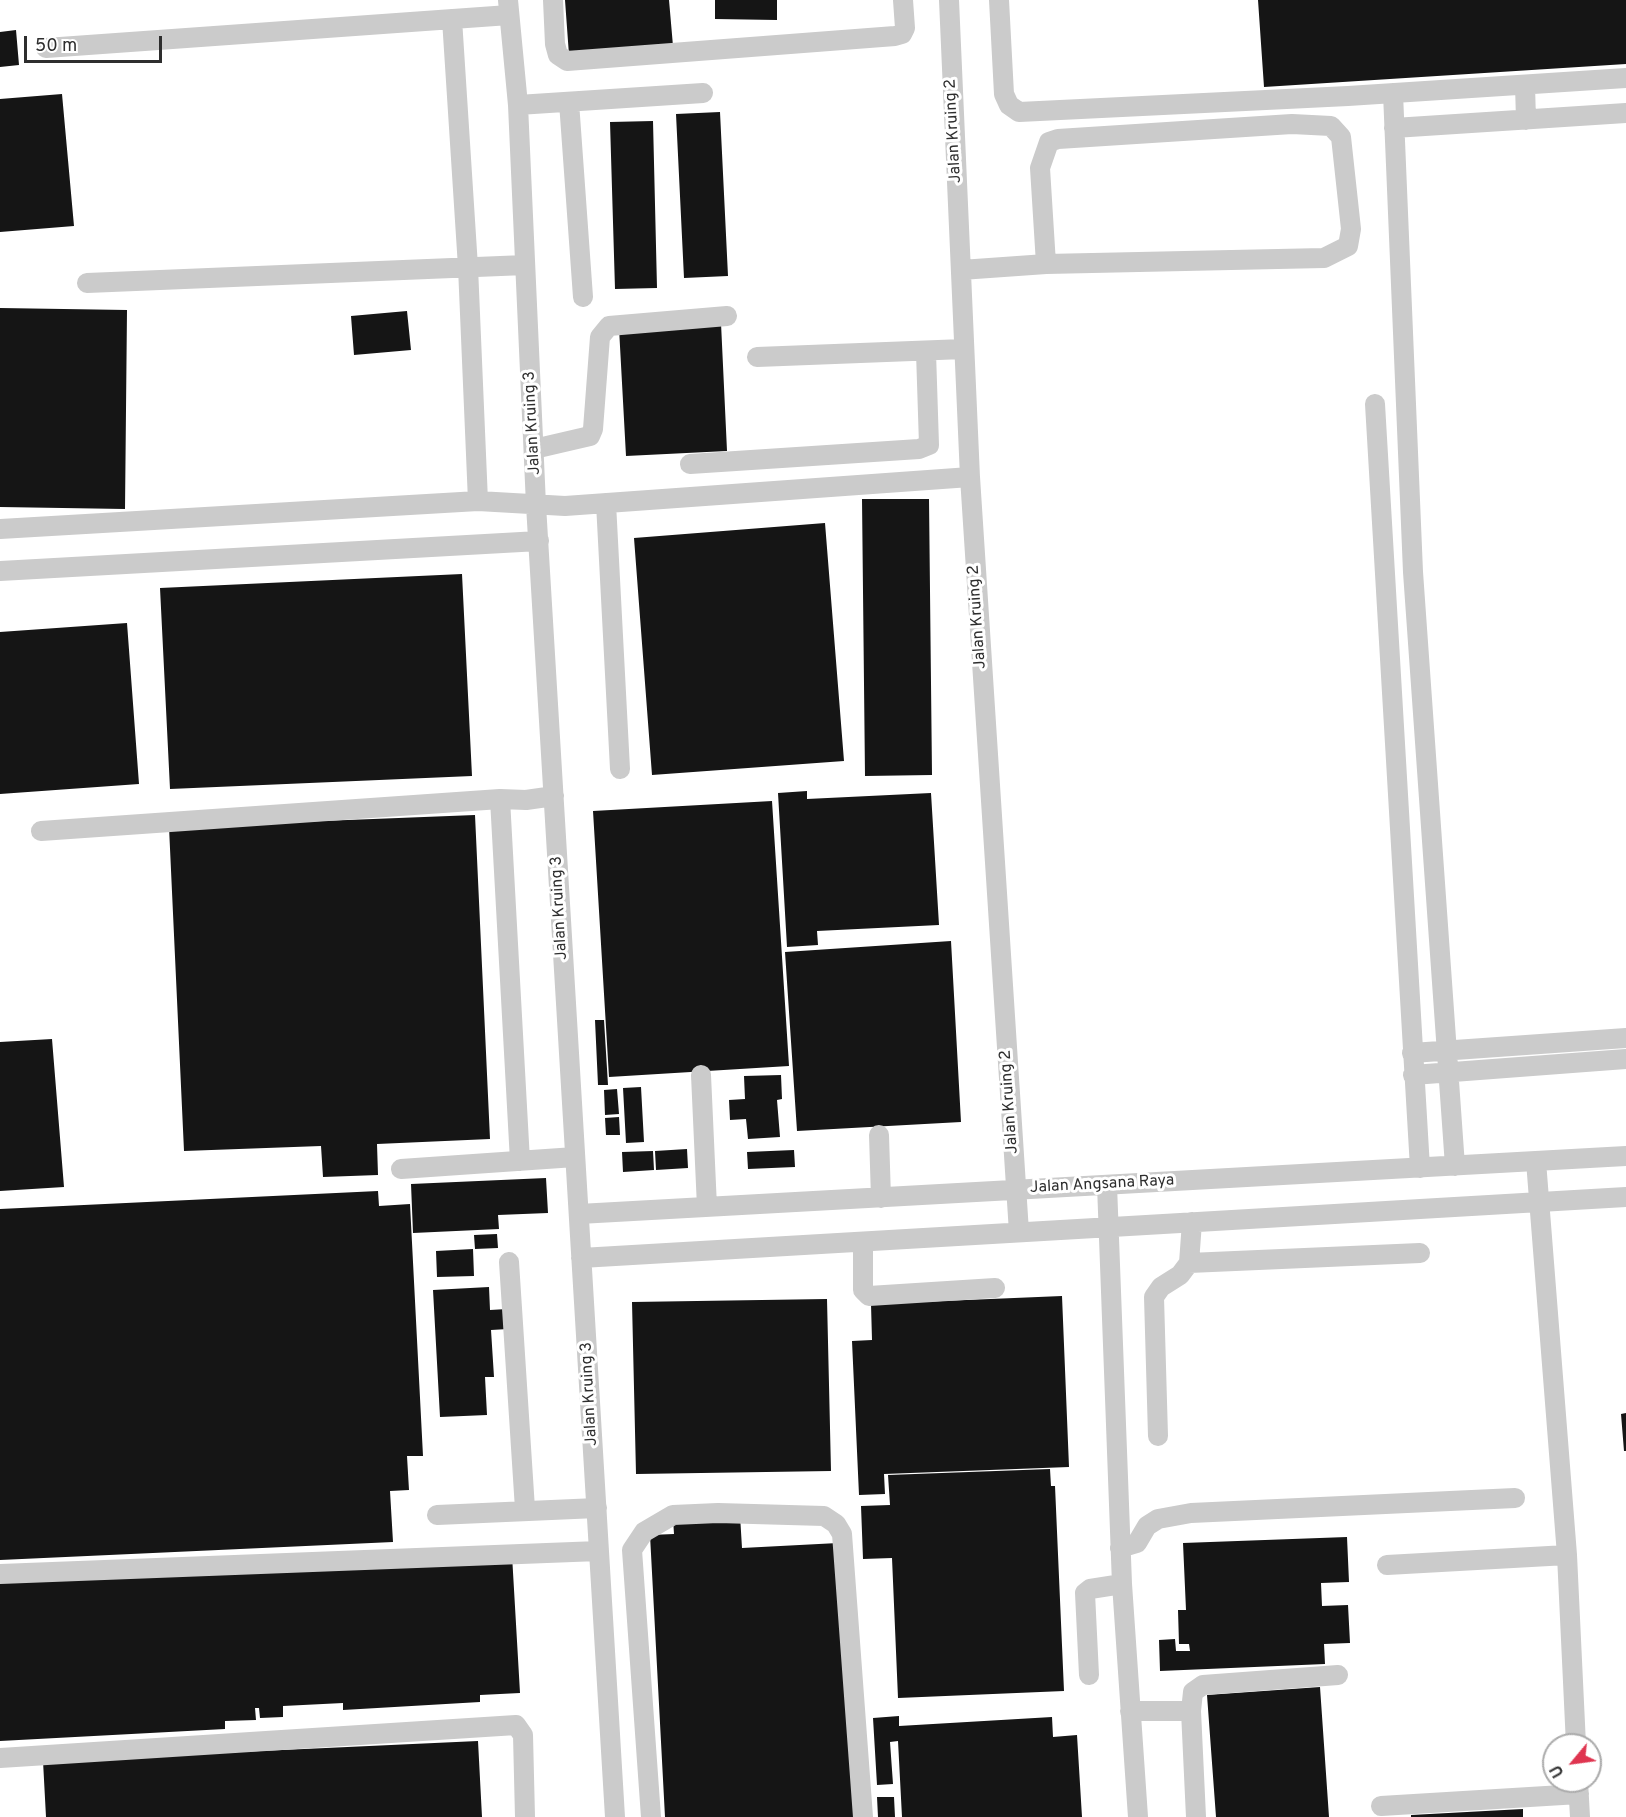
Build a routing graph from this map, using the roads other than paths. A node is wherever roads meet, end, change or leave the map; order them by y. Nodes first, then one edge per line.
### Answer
1 (553, 0) edge
2 (903, 0) edge
3 (948, 0) edge
4 (999, 0) edge
5 (508, 7) edge
6 (452, 19) junction
7 (46, 48) dead end
8 (1626, 78) edge
9 (1525, 85) junction
10 (703, 93) dead end
11 (1393, 93) junction
12 (569, 102) junction
13 (518, 105) junction
14 (1626, 113) edge
15 (1526, 120) junction
16 (1394, 128) junction
17 (1046, 264) junction
18 (525, 265) junction
19 (468, 267) junction
20 (961, 270) junction
21 (87, 283) dead end
22 (583, 297) dead end
23 (727, 316) dead end
24 (964, 349) junction
25 (926, 352) junction
26 (757, 357) dead end
27 (1375, 404) dead end
28 (534, 449) junction
29 (690, 464) dead end
30 (970, 477) junction
31 (478, 501) junction
32 (606, 503) junction
33 (536, 506) junction
34 (0, 529) edge
35 (538, 541) junction
36 (0, 572) edge
37 (1413, 572) junction
38 (1385, 574) junction
39 (1420, 671) junction
40 (1389, 673) junction
41 (620, 769) dead end
42 (554, 796) junction
43 (500, 799) junction
44 (41, 831) dead end
45 (1626, 1038) edge
46 (1592, 1040) junction
47 (1447, 1051) junction
48 (1412, 1053) junction
49 (1626, 1059) edge
50 (1594, 1061) junction
51 (1448, 1074) junction
52 (701, 1075) dead end
53 (1413, 1075) junction
54 (879, 1135) dead end
55 (1626, 1156) edge
56 (575, 1157) junction
57 (520, 1161) junction
58 (1536, 1161) junction
59 (1455, 1166) junction
60 (1420, 1168) junction
61 (401, 1169) dead end
62 (1107, 1185) junction
63 (1016, 1190) junction
64 (1626, 1197) edge
65 (881, 1198) junction
66 (1538, 1202) junction
67 (707, 1207) junction
68 (579, 1214) junction
69 (1192, 1222) junction
70 (1110, 1227) junction
71 (1019, 1233) junction
72 (863, 1242) junction
73 (1420, 1253) dead end
74 (581, 1258) junction
75 (509, 1262) dead end
76 (1189, 1263) junction
77 (995, 1288) dead end
78 (1158, 1436) dead end
79 (1515, 1498) dead end
80 (597, 1508) junction
81 (525, 1509) junction
82 (437, 1515) dead end
83 (1120, 1548) junction
84 (599, 1551) junction
85 (1567, 1555) junction
86 (1387, 1565) dead end
87 (0, 1574) edge
88 (1122, 1584) junction
89 (1089, 1675) dead end
90 (1338, 1675) dead end
91 (1130, 1711) junction
92 (1191, 1711) junction
93 (1575, 1733) edge
94 (0, 1758) edge
95 (1542, 1790) edge
96 (1578, 1793) edge
97 (1381, 1806) dead end
98 (525, 1817) edge
99 (615, 1817) edge
100 (651, 1817) edge
101 (863, 1817) edge
102 (1138, 1817) edge
103 (1196, 1817) edge
104 (1580, 1817) edge

1 - 2 street
3 - 20 street, Jalan Kruing 2
4 - 11 street
5 - 6 street
5 - 13 street, Jalan Kruing 3
6 - 7 street
6 - 19 street
8 - 9 street
9 - 11 street
9 - 15 street
10 - 12 street
11 - 16 street
12 - 13 street
12 - 22 street
13 - 18 street, Jalan Kruing 3
14 - 15 street
15 - 16 street
16 - 37 street
17 - 17 street
17 - 20 street
18 - 19 street
18 - 28 street, Jalan Kruing 3
19 - 21 street
19 - 31 street
20 - 24 street, Jalan Kruing 2
23 - 28 street
24 - 25 street
24 - 30 street, Jalan Kruing 2
25 - 26 street
25 - 29 street
27 - 38 street
28 - 33 street, Jalan Kruing 3
30 - 32 street
30 - 63 street, Jalan Kruing 2
31 - 33 street
31 - 34 street
32 - 33 street
32 - 41 street
33 - 35 street, Jalan Kruing 3
35 - 36 street
35 - 42 street, Jalan Kruing 3
37 - 38 street
37 - 39 street
38 - 40 street
39 - 40 street
39 - 47 street
40 - 48 street
42 - 43 street
42 - 56 street, Jalan Kruing 3
43 - 44 street
43 - 57 street
45 - 46 street
46 - 47 street
46 - 50 street
47 - 48 street
47 - 51 street
48 - 53 street
49 - 50 street
50 - 51 street
51 - 53 street
51 - 59 street
52 - 67 street
53 - 60 street
54 - 65 street
55 - 58 street, Jalan Angsana Raya
56 - 57 street
56 - 68 street, Jalan Kruing 3
57 - 61 street
58 - 59 street, Jalan Angsana Raya
58 - 66 street
59 - 60 street, Jalan Angsana Raya
60 - 62 street, Jalan Angsana Raya
62 - 63 street, Jalan Angsana Raya
62 - 70 street
63 - 65 street, Jalan Angsana Raya
63 - 71 street, Jalan Kruing 2
64 - 66 street
65 - 67 street, Jalan Angsana Raya
66 - 69 street
66 - 85 street
67 - 68 street, Jalan Angsana Raya
68 - 74 street, Jalan Kruing 3
69 - 70 street
69 - 76 street
70 - 71 street
70 - 83 street
71 - 72 street
72 - 74 street
72 - 77 street
73 - 76 street
74 - 80 street, Jalan Kruing 3
75 - 81 street
76 - 78 street
79 - 83 street
80 - 81 street
80 - 84 street, Jalan Kruing 3
81 - 82 street
83 - 88 street
84 - 87 street
84 - 99 street, Jalan Kruing 3
85 - 86 street
85 - 93 street
88 - 89 street
88 - 91 street
90 - 92 street
91 - 92 street
91 - 102 street
92 - 103 street
94 - 98 street
95 - 97 street
96 - 104 street
100 - 101 street

